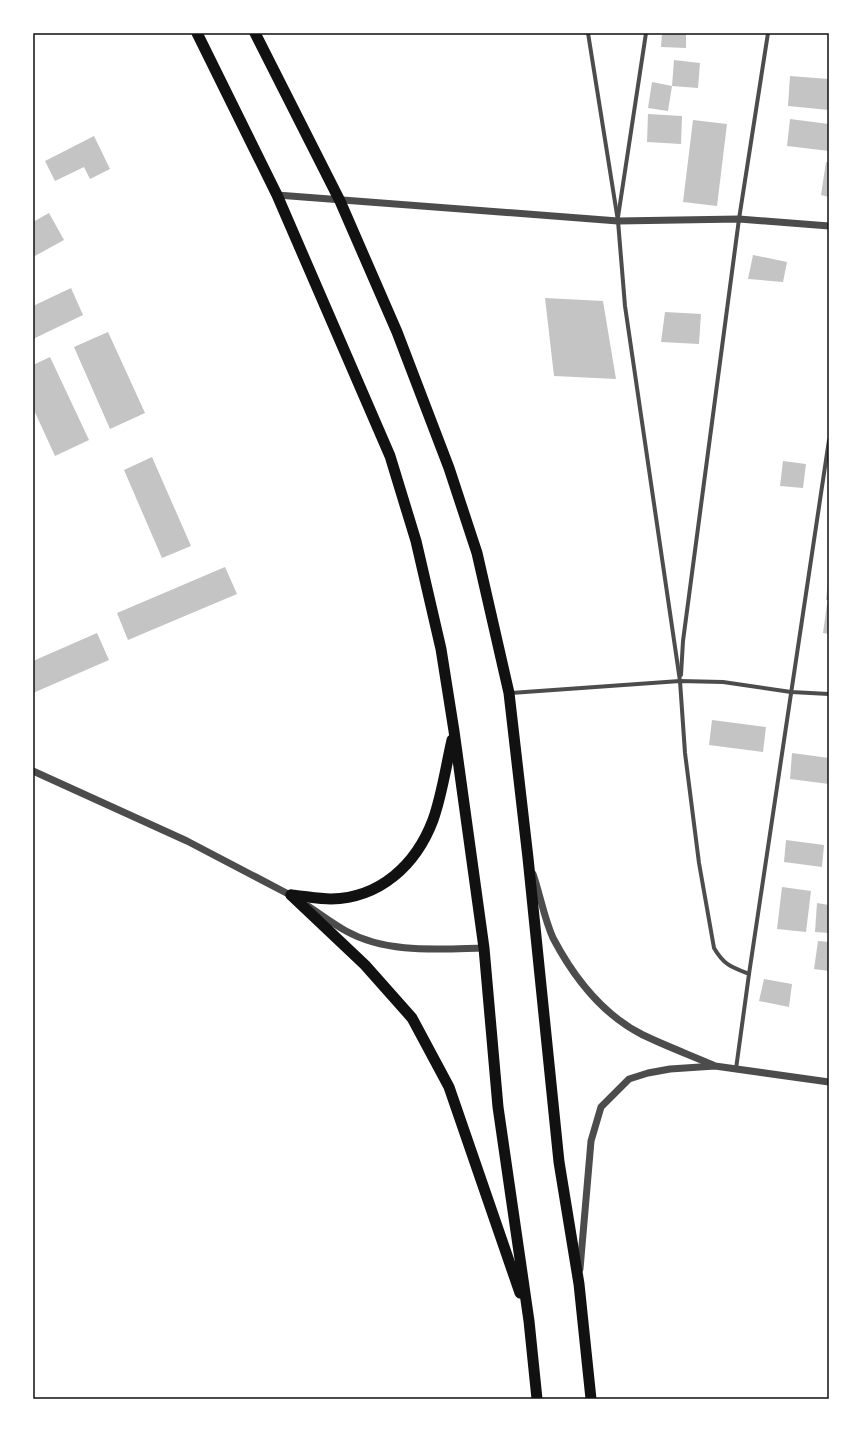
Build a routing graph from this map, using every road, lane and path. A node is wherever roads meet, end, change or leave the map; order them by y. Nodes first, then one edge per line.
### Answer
1 (197, 33) edge
2 (255, 33) edge
3 (588, 33) edge
4 (646, 33) edge
5 (768, 33) edge
6 (277, 195) junction
7 (340, 200) junction
8 (739, 219) junction
9 (618, 221) junction
10 (829, 226) edge
11 (829, 440) edge
12 (680, 682) junction
13 (791, 692) junction
14 (509, 693) junction
15 (829, 694) edge
16 (454, 731) junction
17 (33, 771) edge
18 (528, 858) junction
19 (291, 894) junction
20 (484, 948) junction
21 (749, 974) junction
22 (715, 1066) junction
23 (736, 1069) junction
24 (829, 1082) edge
25 (579, 1284) junction
26 (529, 1321) junction
27 (537, 1399) edge
28 (591, 1399) edge

1 - 6 highway
2 - 7 highway
3 - 9 street
4 - 9 street
5 - 8 street
6 - 7 street
6 - 16 highway
7 - 9 street
7 - 14 highway
8 - 9 street
8 - 10 street
8 - 12 street
9 - 12 street
11 - 13 street
12 - 13 street
12 - 14 street
12 - 21 street
13 - 15 street
13 - 21 street
14 - 18 highway
16 - 19 highway
16 - 20 highway
17 - 19 street
18 - 22 street
18 - 25 highway
19 - 20 street
19 - 26 highway
20 - 26 highway
21 - 23 street
22 - 23 street
22 - 25 street
23 - 24 street
25 - 28 highway
26 - 27 highway

